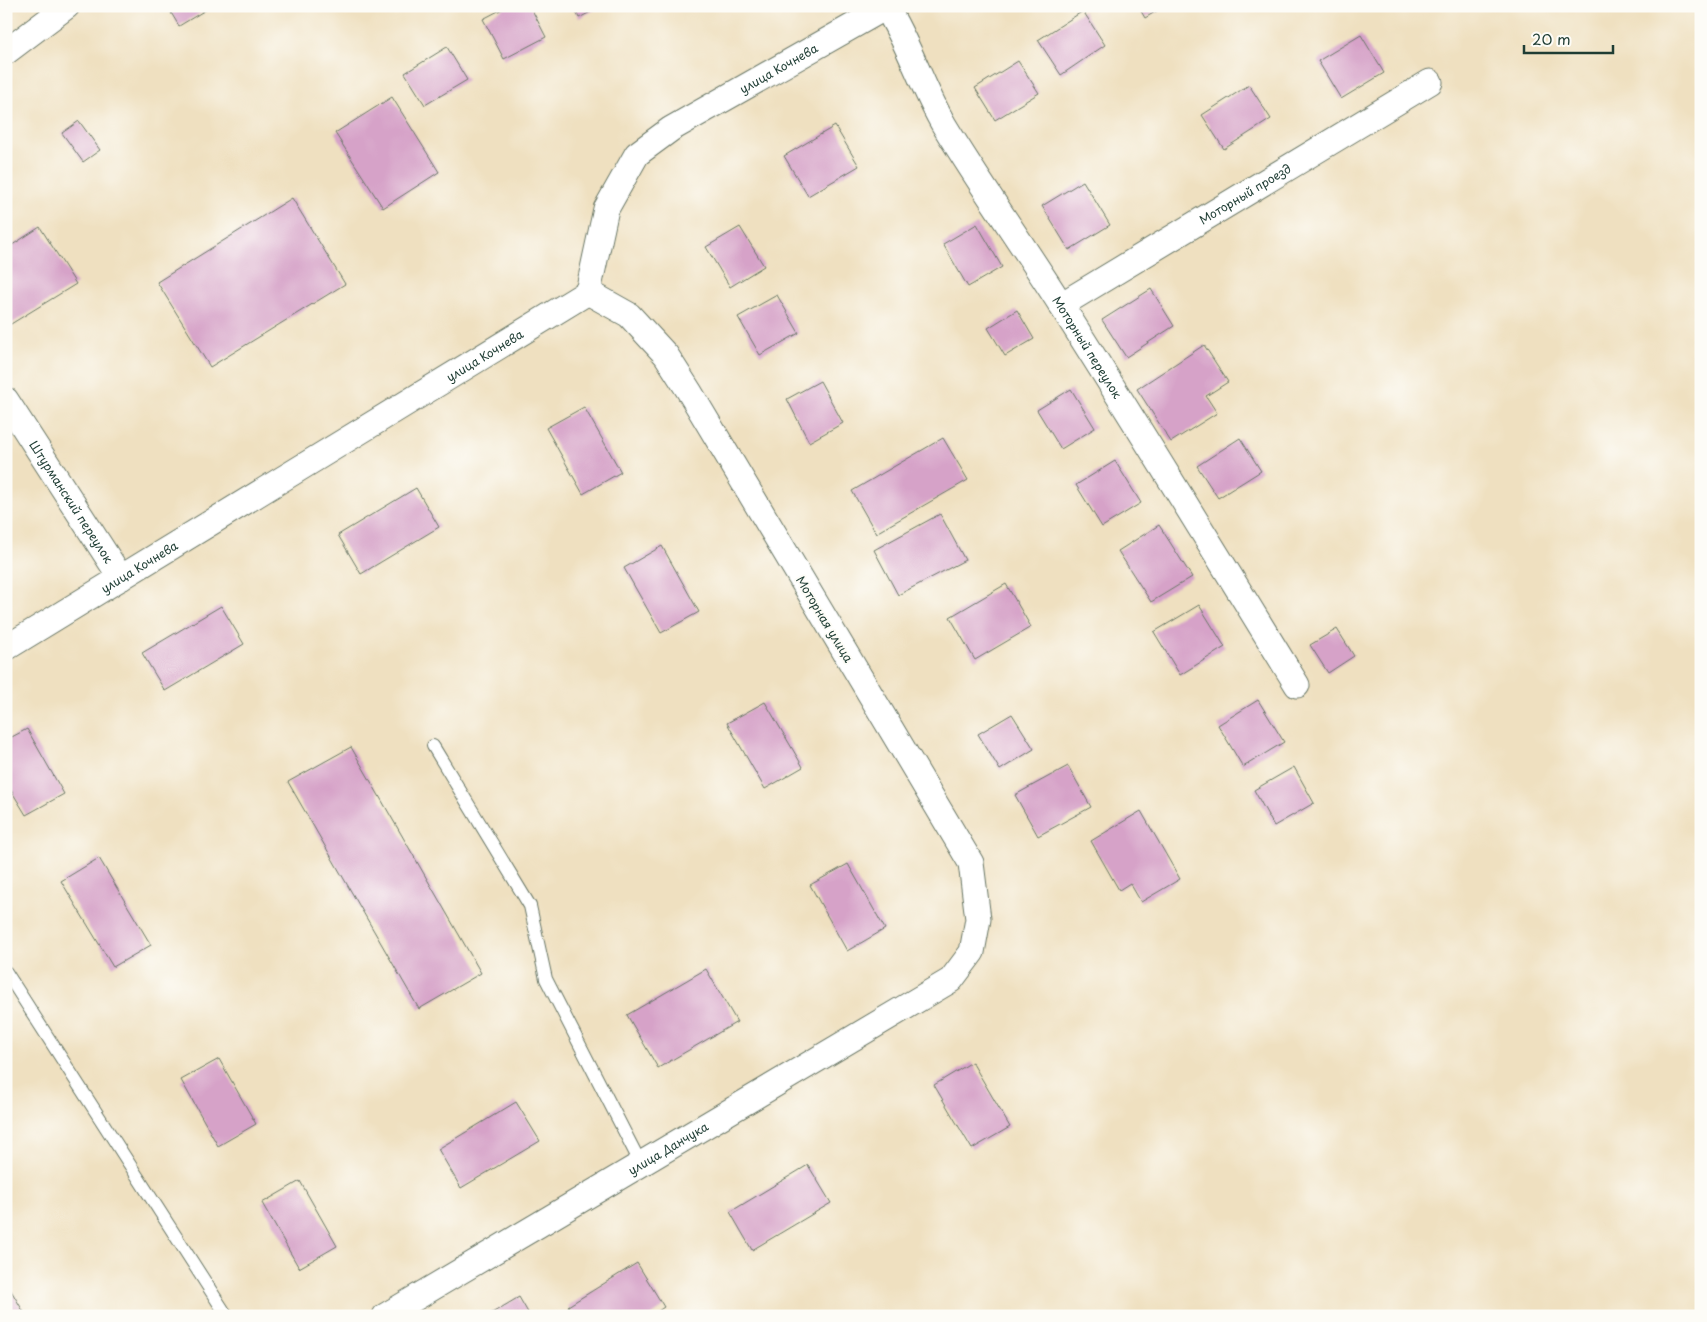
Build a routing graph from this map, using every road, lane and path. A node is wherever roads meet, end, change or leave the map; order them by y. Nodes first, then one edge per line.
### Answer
1 (67, 6) edge
2 (887, 6) edge
3 (6, 52) edge
4 (1430, 82) dead end
5 (588, 292) junction
6 (1061, 305) junction
7 (6, 400) edge
8 (121, 578) junction
9 (6, 648) edge
10 (1297, 685) dead end
11 (433, 746) dead end
12 (6, 972) edge
13 (951, 980) joint
14 (641, 1164) junction
15 (227, 1316) edge
16 (385, 1316) edge

1 - 3 street
2 - 5 street, улица Кочнева
2 - 6 street, Моторный переулок
4 - 6 street, Моторный проезд
5 - 8 street, улица Кочнева
5 - 13 street, Моторная улица
6 - 10 street, Моторный переулок
7 - 8 street, Штурманский переулок
8 - 9 street, улица Кочнева
11 - 14 lane
12 - 15 lane
13 - 14 street, улица Данчука
14 - 16 street, улица Данчука

